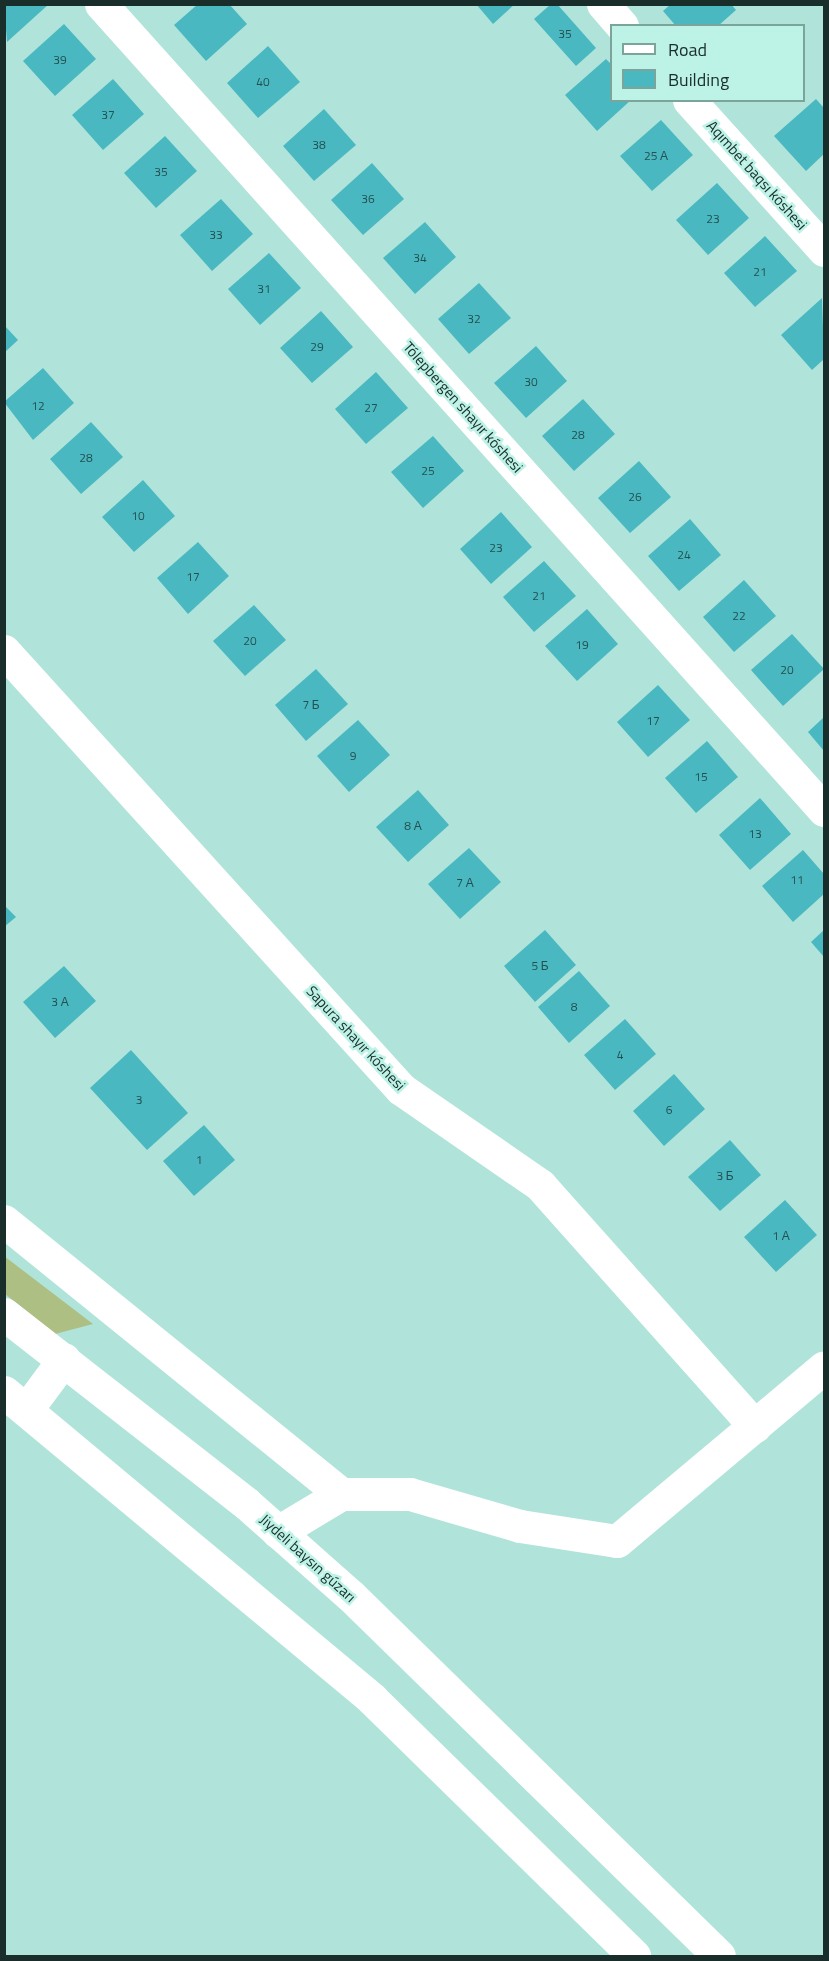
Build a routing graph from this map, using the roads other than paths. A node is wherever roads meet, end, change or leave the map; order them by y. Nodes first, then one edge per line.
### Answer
1 (101, 4) edge
2 (603, 4) edge
3 (620, 24) edge
4 (691, 102) edge
5 (825, 250) edge
6 (4, 651) edge
7 (825, 810) edge
8 (4, 1221) edge
9 (4, 1314) edge
10 (64, 1359) junction
11 (825, 1367) edge
12 (16, 1401) edge
13 (755, 1426) junction
14 (341, 1494) junction
15 (278, 1532) junction
16 (634, 1956) edge
17 (719, 1956) edge

1 - 7 street, Tólepbergen shayır kóshesi
2 - 3 street
4 - 5 street, Aqımbet baqsı kóshesi
6 - 13 street, Sapura shayır kóshesi
8 - 14 street
9 - 10 street, Jiydeli baysın gúzarı
10 - 12 street
10 - 15 street, Jiydeli baysın gúzarı
11 - 13 street
12 - 16 street
13 - 14 street
14 - 15 street
15 - 17 street, Jiydeli baysın gúzarı

